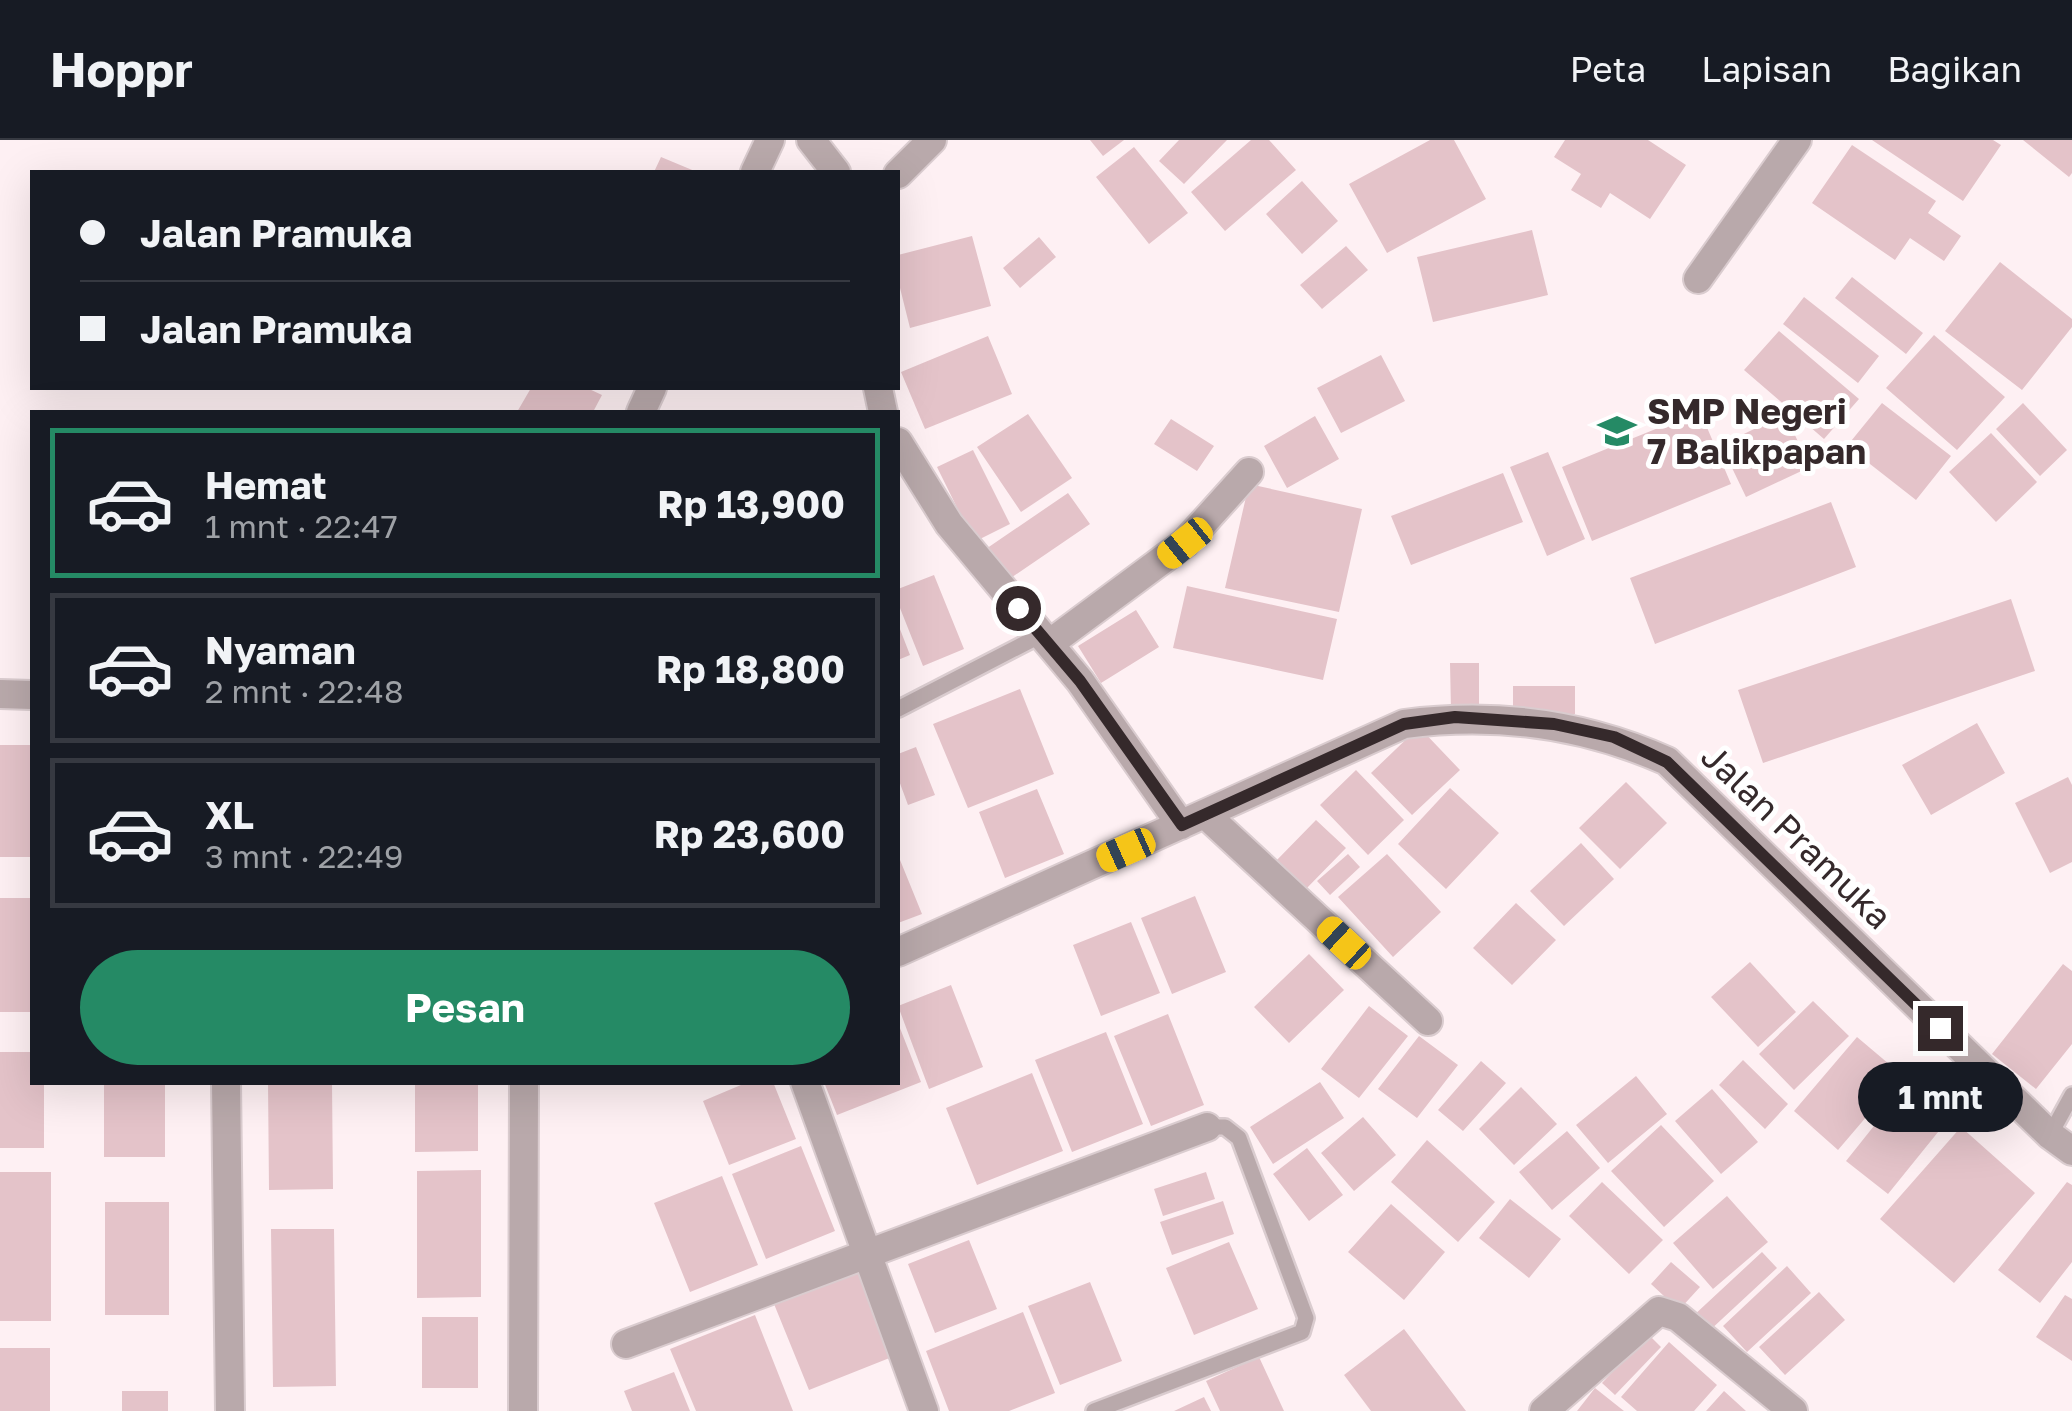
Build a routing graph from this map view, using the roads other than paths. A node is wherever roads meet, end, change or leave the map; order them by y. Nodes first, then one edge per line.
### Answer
1 (770, 140) edge
2 (810, 140) edge
3 (932, 140) edge
4 (1797, 140) edge
5 (756, 170) edge
6 (834, 170) edge
7 (900, 172) edge
8 (1698, 279) dead end
9 (900, 445) edge
10 (1249, 472) dead end
11 (1045, 640) junction
12 (0, 694) edge
13 (30, 695) edge
14 (900, 708) edge
15 (1193, 819) junction
16 (900, 951) edge
17 (1428, 1021) dead end
18 (226, 1085) edge
19 (524, 1085) edge
20 (805, 1085) edge
21 (2072, 1095) edge
22 (1207, 1127) joint
23 (2061, 1143) edge
24 (866, 1252) junction
25 (626, 1344) dead end
26 (230, 1411) edge
27 (524, 1411) edge
28 (924, 1411) edge
29 (1094, 1411) edge
30 (1544, 1411) edge
31 (1793, 1411) edge

1 - 5 street
2 - 6 street
3 - 7 street
4 - 8 street
9 - 11 street
10 - 11 street
11 - 14 lane
11 - 15 street
12 - 13 street
15 - 16 street, Jalan Pramuka
15 - 17 street
15 - 23 street, Jalan Pramuka
18 - 26 street
19 - 27 street
20 - 24 street
21 - 23 lane
22 - 24 street
22 - 29 lane
24 - 25 street
24 - 28 street
30 - 31 street

